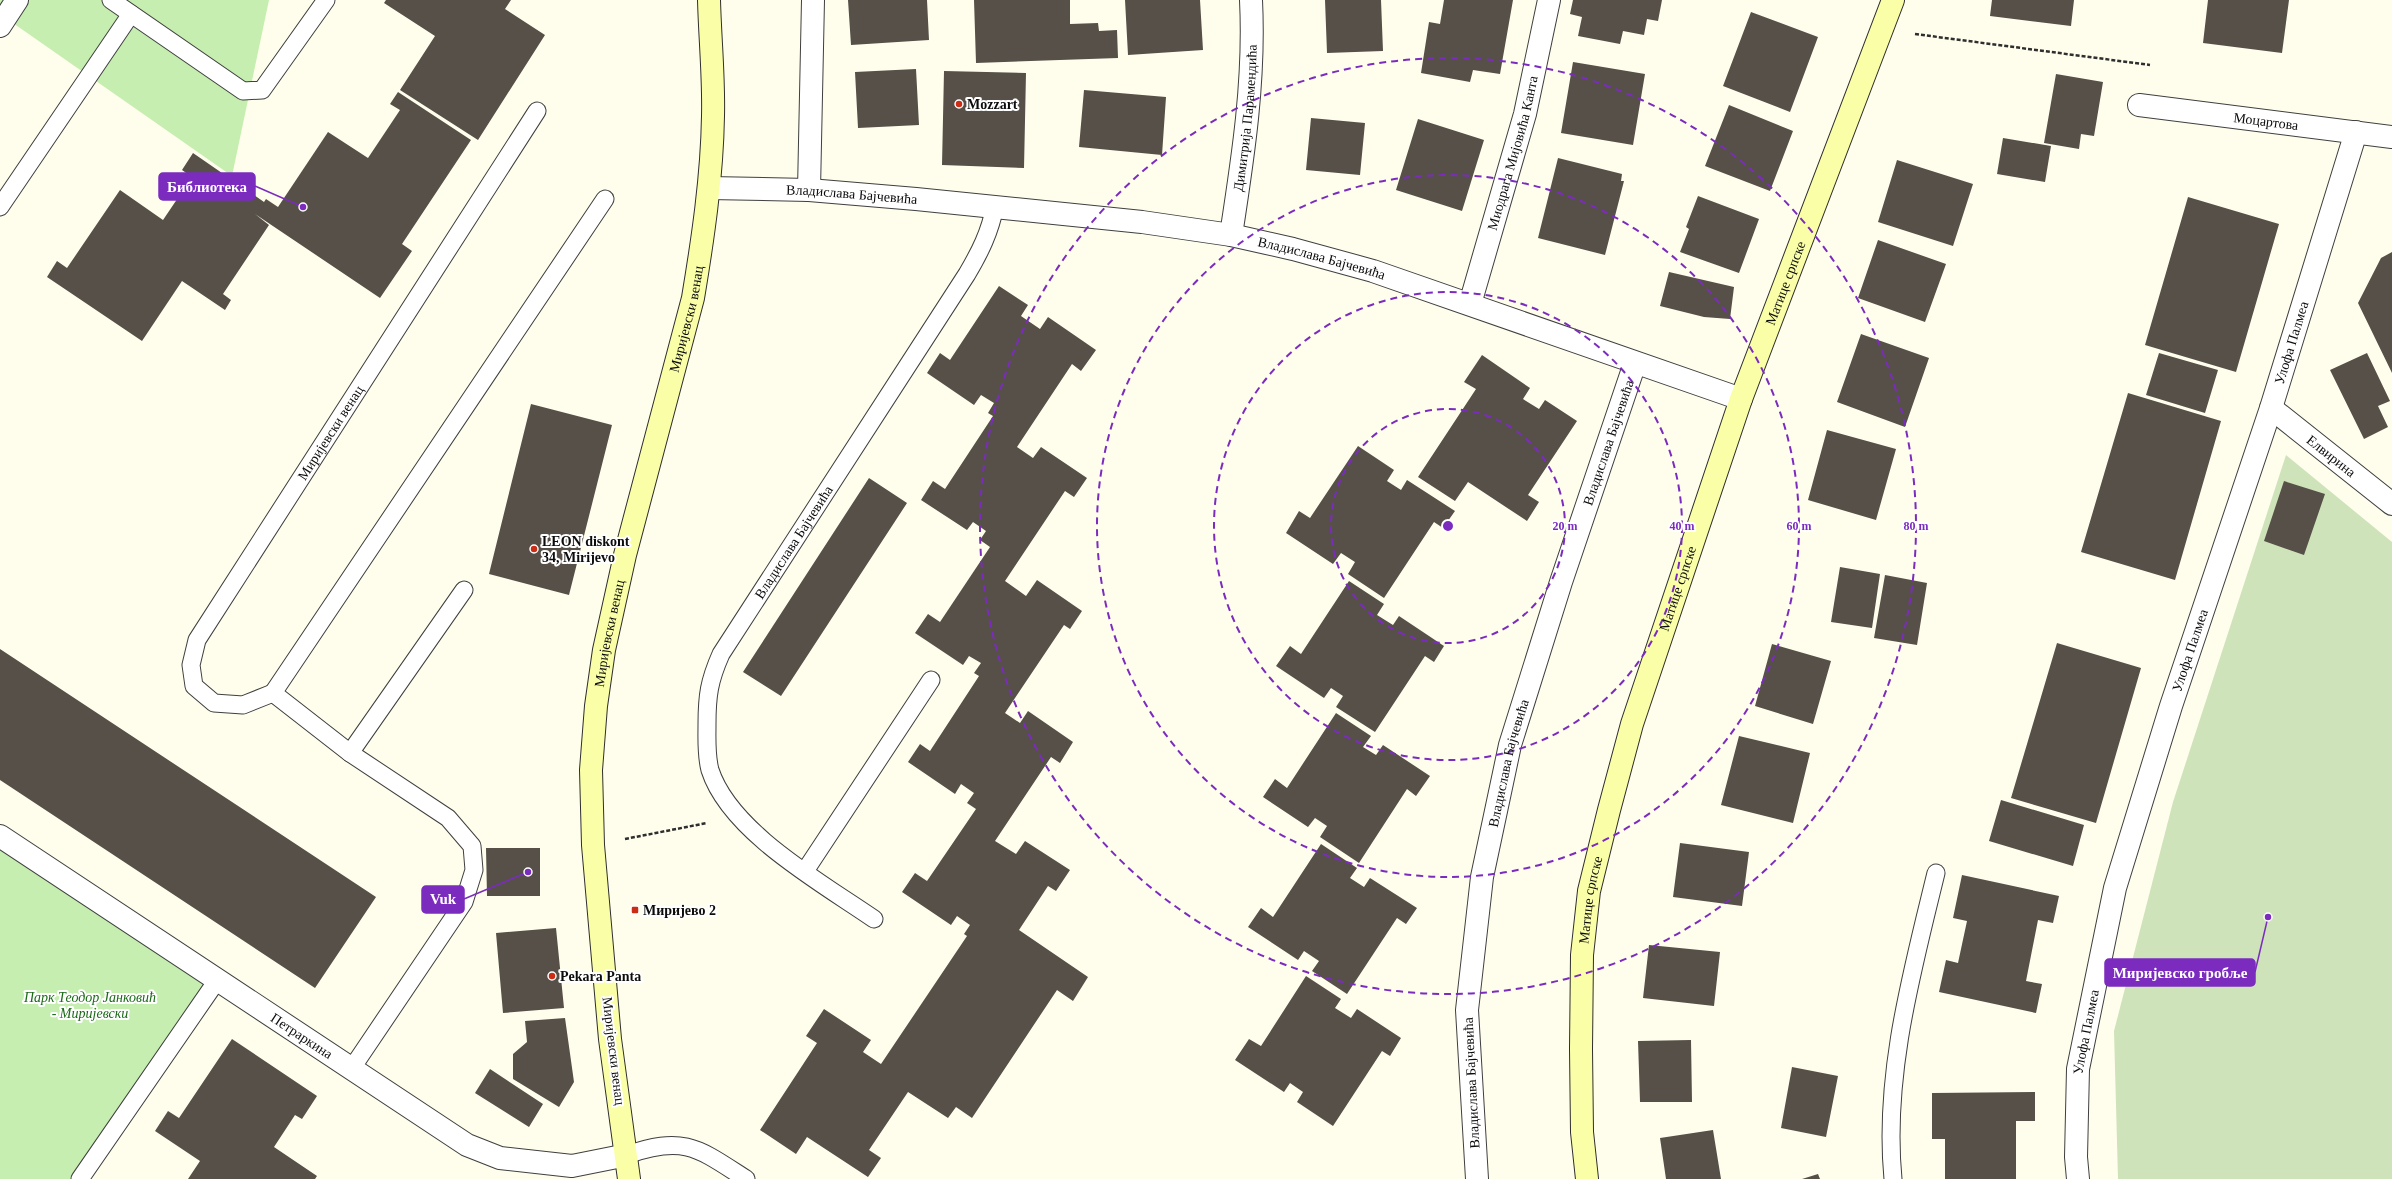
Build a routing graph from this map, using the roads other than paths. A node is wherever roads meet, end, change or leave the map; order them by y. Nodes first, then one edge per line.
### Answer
1 (17, 0) edge
2 (111, 0) edge
3 (326, 0) edge
4 (709, 0) edge
5 (813, 0) edge
6 (1251, 0) edge
7 (1549, 0) edge
8 (1893, 0) edge
9 (131, 14) junction
10 (0, 26) edge
11 (2140, 105) dead end
12 (537, 111) dead end
13 (2356, 132) junction
14 (2392, 137) edge
15 (709, 188) junction
16 (809, 190) junction
17 (605, 199) dead end
18 (995, 206) junction
19 (0, 207) edge
20 (1231, 235) junction
21 (1470, 304) junction
22 (1635, 363) junction
23 (1741, 399) junction
24 (2271, 408) junction
25 (2392, 504) edge
26 (464, 590) dead end
27 (931, 680) dead end
28 (273, 693) junction
29 (350, 752) junction
30 (0, 836) edge
31 (805, 871) junction
32 (1936, 873) dead end
33 (874, 919) dead end
34 (218, 978) junction
35 (352, 1068) junction
36 (627, 1155) junction
37 (80, 1179) edge
38 (629, 1179) edge
39 (746, 1179) edge
40 (1476, 1179) edge
41 (1586, 1179) edge
42 (1893, 1179) edge
43 (2078, 1179) edge

1 - 10 street
2 - 9 lane
3 - 9 lane
4 - 15 main road, Миријевски венац
5 - 16 street
6 - 20 street, Димитрија Парамендића
7 - 21 street, Миодрага Мијовића Канта
8 - 23 main road, Матице српске
9 - 19 lane
11 - 13 street, Моцартова
12 - 28 lane, Миријевски венац
13 - 14 street, Моцартова
13 - 24 street, Улофа Палмеа
15 - 16 street, Владислава Бајчевића
15 - 36 main road, Миријевски венац
16 - 18 street, Владислава Бајчевића
17 - 28 lane
18 - 20 street, Владислава Бајчевића
18 - 31 lane, Владислава Бајчевића
20 - 21 street, Владислава Бајчевића
21 - 22 street, Владислава Бајчевића
22 - 23 street, Владислава Бајчевића
22 - 40 street, Владислава Бајчевића
23 - 41 main road, Матице српске
24 - 25 street, Елвирина
24 - 43 street, Улофа Палмеа
26 - 29 lane
27 - 31 lane
28 - 29 lane
29 - 35 lane
30 - 34 street, Петраркина
31 - 33 lane, Владислава Бајчевића
32 - 42 lane
34 - 35 street, Петраркина
34 - 37 lane
35 - 36 street, Петраркина
36 - 38 main road, Миријевски венац
36 - 39 lane

